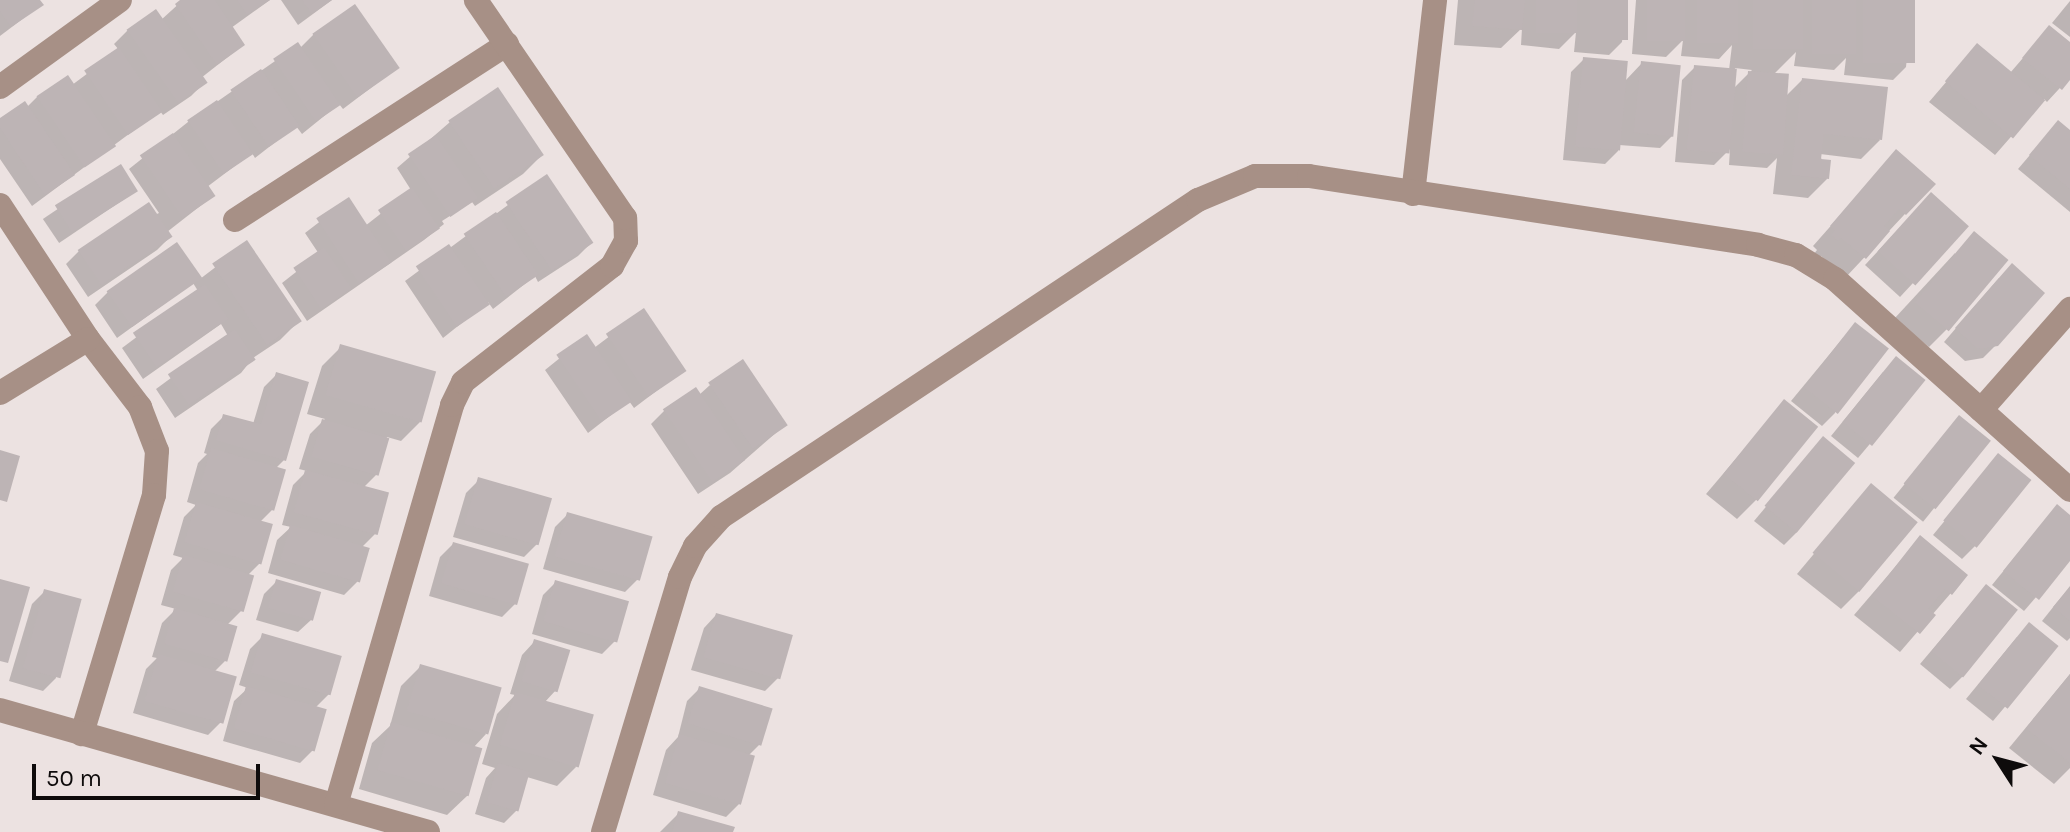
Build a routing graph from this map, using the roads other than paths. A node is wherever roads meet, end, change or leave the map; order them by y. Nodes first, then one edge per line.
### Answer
1 (120, 0) edge
2 (476, 0) edge
3 (1435, 0) edge
4 (507, 44) junction
5 (0, 87) edge
6 (1413, 194) junction
7 (0, 205) edge
8 (235, 220) dead end
9 (2070, 309) edge
10 (88, 339) junction
11 (0, 393) edge
12 (1981, 410) junction
13 (2070, 490) edge
14 (0, 710) edge
15 (82, 734) junction
16 (336, 805) junction
17 (428, 832) edge
18 (603, 832) edge

1 - 5 street
2 - 4 street
3 - 6 street
4 - 8 street
4 - 16 street
6 - 12 street
6 - 18 street
7 - 10 street
9 - 12 street
10 - 11 street
10 - 15 street
12 - 13 street
14 - 15 street
15 - 16 street
16 - 17 street

